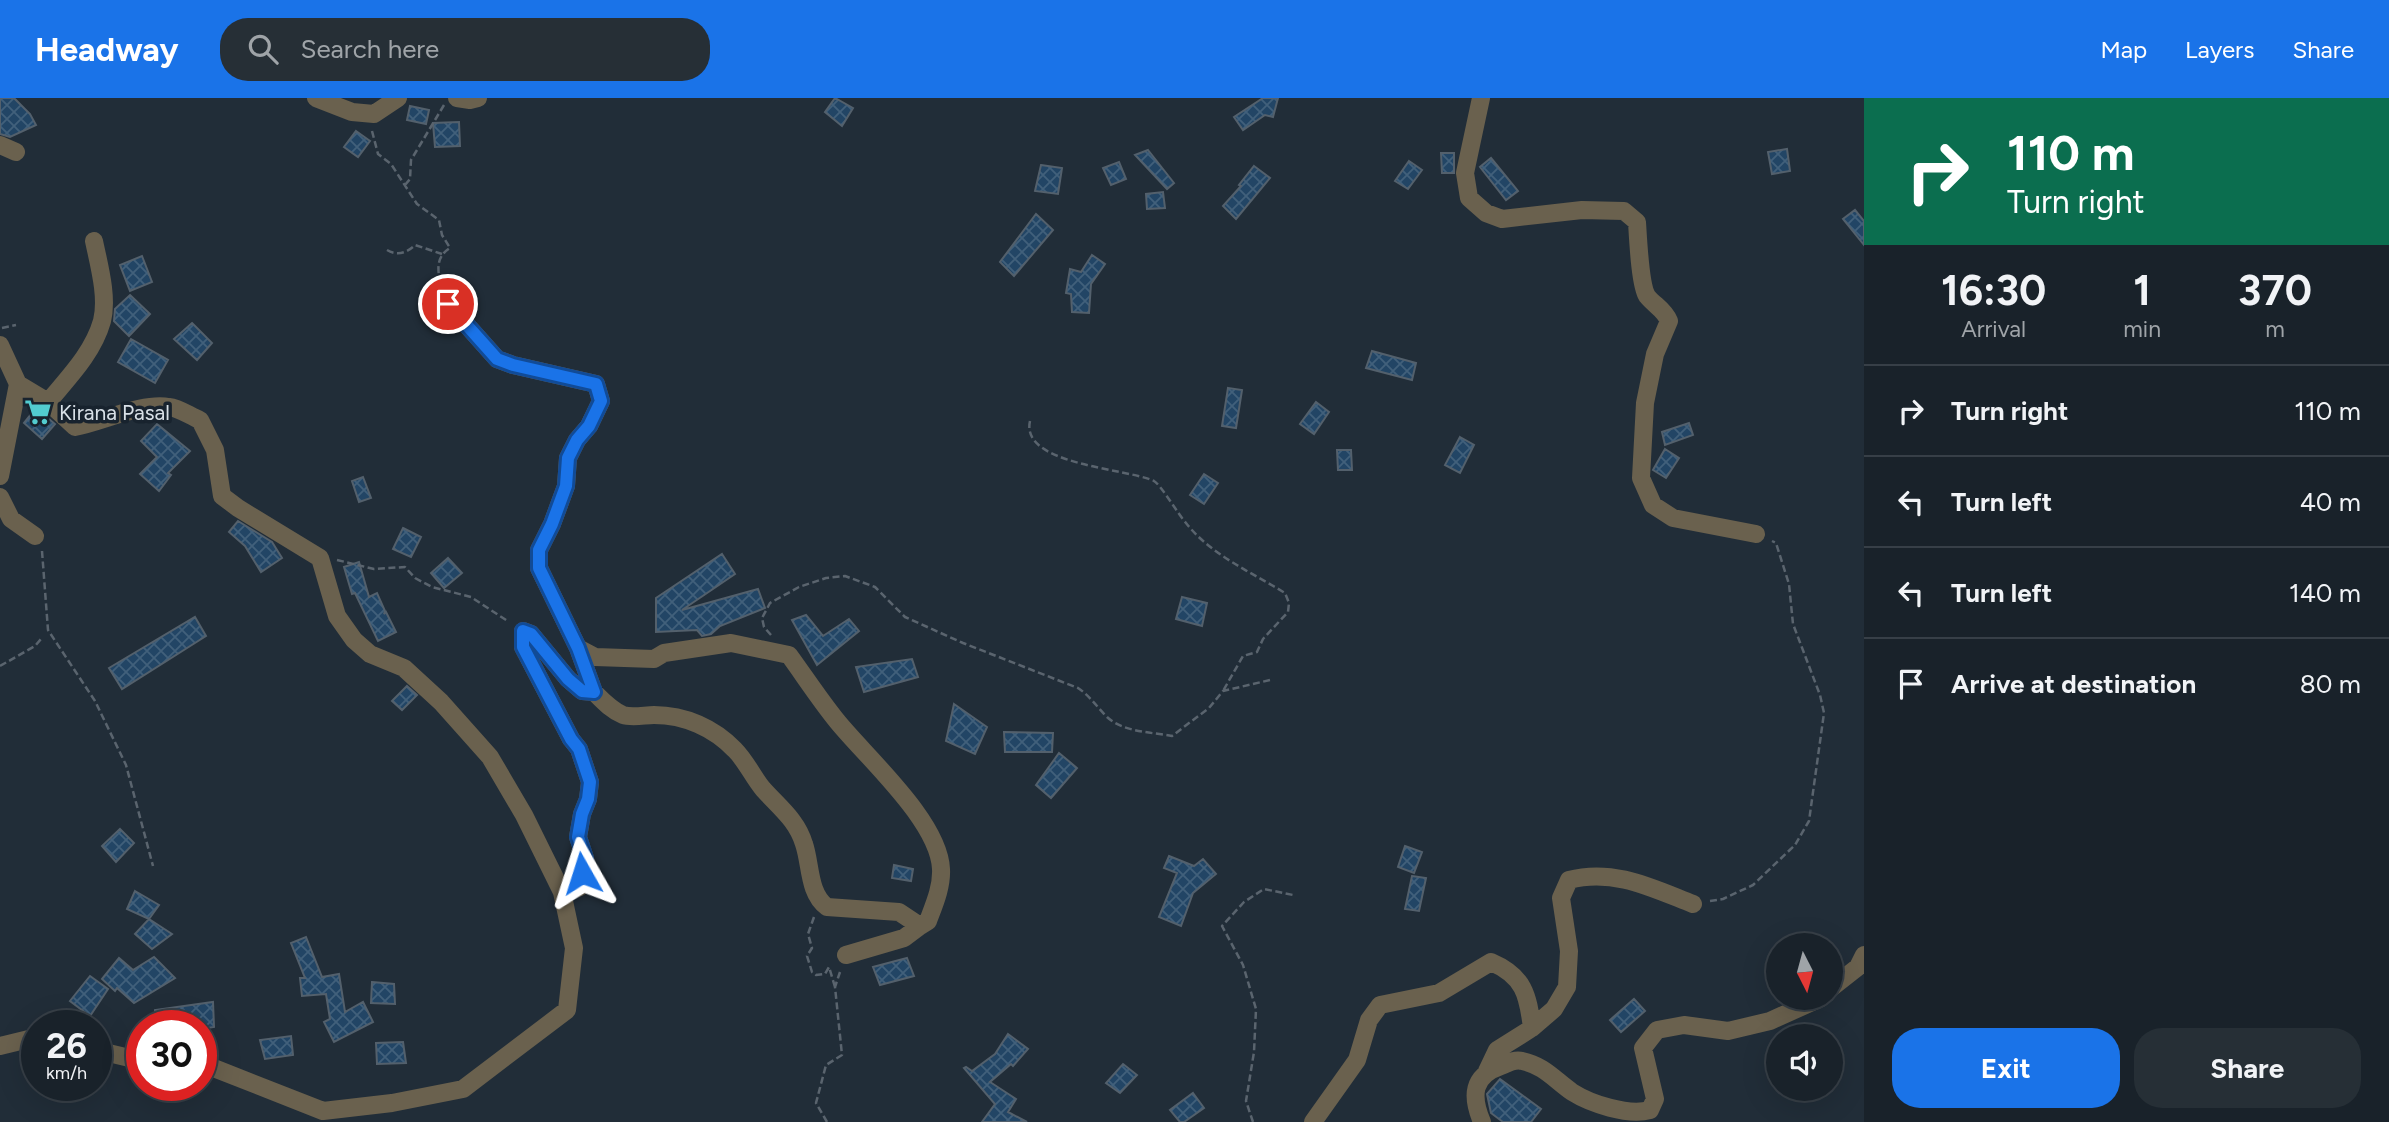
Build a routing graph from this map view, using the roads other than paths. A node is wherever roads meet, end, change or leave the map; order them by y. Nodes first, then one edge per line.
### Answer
1 (316, 98) edge
2 (398, 98) edge
3 (457, 98) edge
4 (478, 98) edge
5 (1481, 98) edge
6 (94, 241) dead end
7 (448, 304) road end
8 (0, 345) edge
9 (18, 384) junction
10 (48, 402) junction
11 (0, 477) edge
12 (0, 496) edge
13 (1756, 534) road end
14 (34, 536) road end
15 (578, 648) junction
16 (594, 692) junction
17 (562, 892) junction
18 (1693, 904) road end
19 (920, 926) junction
20 (846, 955) road end
21 (1864, 956) edge
22 (1843, 978) edge
23 (1794, 1010) edge
24 (1532, 1028) junction
25 (21, 1041) edge
26 (0, 1046) edge
27 (217, 1069) edge
28 (1487, 1071) junction
29 (1313, 1122) edge
30 (1482, 1122) edge

1 - 2 street
3 - 4 street
5 - 13 street
6 - 10 street
7 - 15 street
8 - 9 street
9 - 10 street
9 - 11 street
10 - 17 street
12 - 14 street
15 - 16 street
15 - 19 street
16 - 17 street
16 - 19 street
17 - 27 street
18 - 24 street
19 - 20 street
21 - 22 street
23 - 28 street
24 - 28 street
24 - 29 street
25 - 26 street
28 - 30 street

